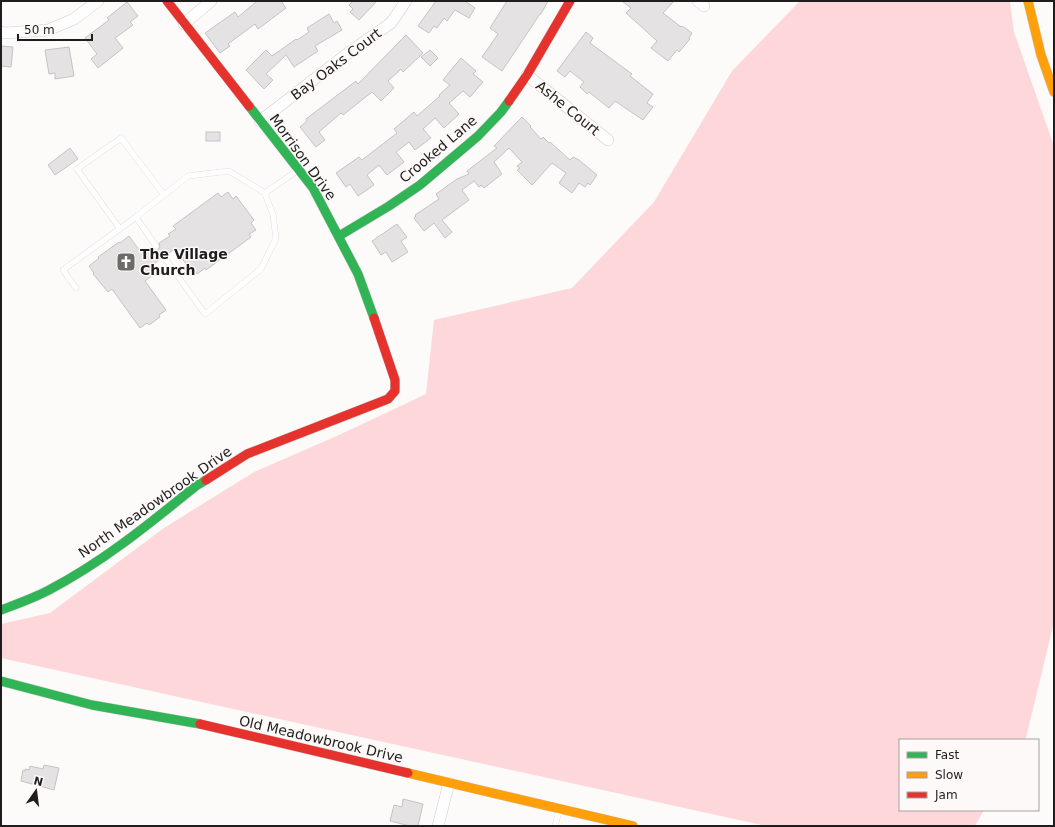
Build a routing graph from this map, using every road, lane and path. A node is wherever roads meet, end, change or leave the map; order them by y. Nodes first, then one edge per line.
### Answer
1 (98, 1) edge
2 (167, 1) edge
3 (211, 1) edge
4 (406, 1) edge
5 (570, 1) edge
6 (1028, 1) edge
7 (184, 24) junction
8 (1, 32) edge
9 (527, 75) junction
10 (1054, 92) edge
11 (260, 121) junction
12 (608, 140) dead end
13 (298, 170) junction
14 (265, 193) junction
15 (164, 195) junction
16 (136, 217) junction
17 (120, 229) junction
18 (339, 236) junction
19 (156, 246) dead end
20 (164, 257) dead end
21 (76, 288) dead end
22 (394, 393) joint
23 (1, 610) edge
24 (1, 681) edge
25 (449, 783) junction
26 (560, 809) junction
27 (438, 826) edge
28 (555, 826) edge
29 (633, 826) edge

1 - 8 street
2 - 7 street, Morrison Drive
3 - 7 street
4 - 11 street, Bay Oaks Court
5 - 9 street, Crooked Lane
6 - 10 street
7 - 11 street, Morrison Drive
9 - 12 street, Ashe Court
9 - 18 street, Crooked Lane
11 - 13 street, Morrison Drive
13 - 14 lane
13 - 18 street, Morrison Drive
14 - 15 lane
14 - 20 lane
15 - 16 lane
15 - 17 lane
16 - 17 lane
16 - 19 lane
17 - 21 lane
18 - 22 street, Morrison Drive
22 - 23 street, North Meadowbrook Drive
24 - 25 street, Old Meadowbrook Drive
25 - 26 street, Old Meadowbrook Drive
25 - 27 street
26 - 28 lane
26 - 29 street, Old Meadowbrook Drive

